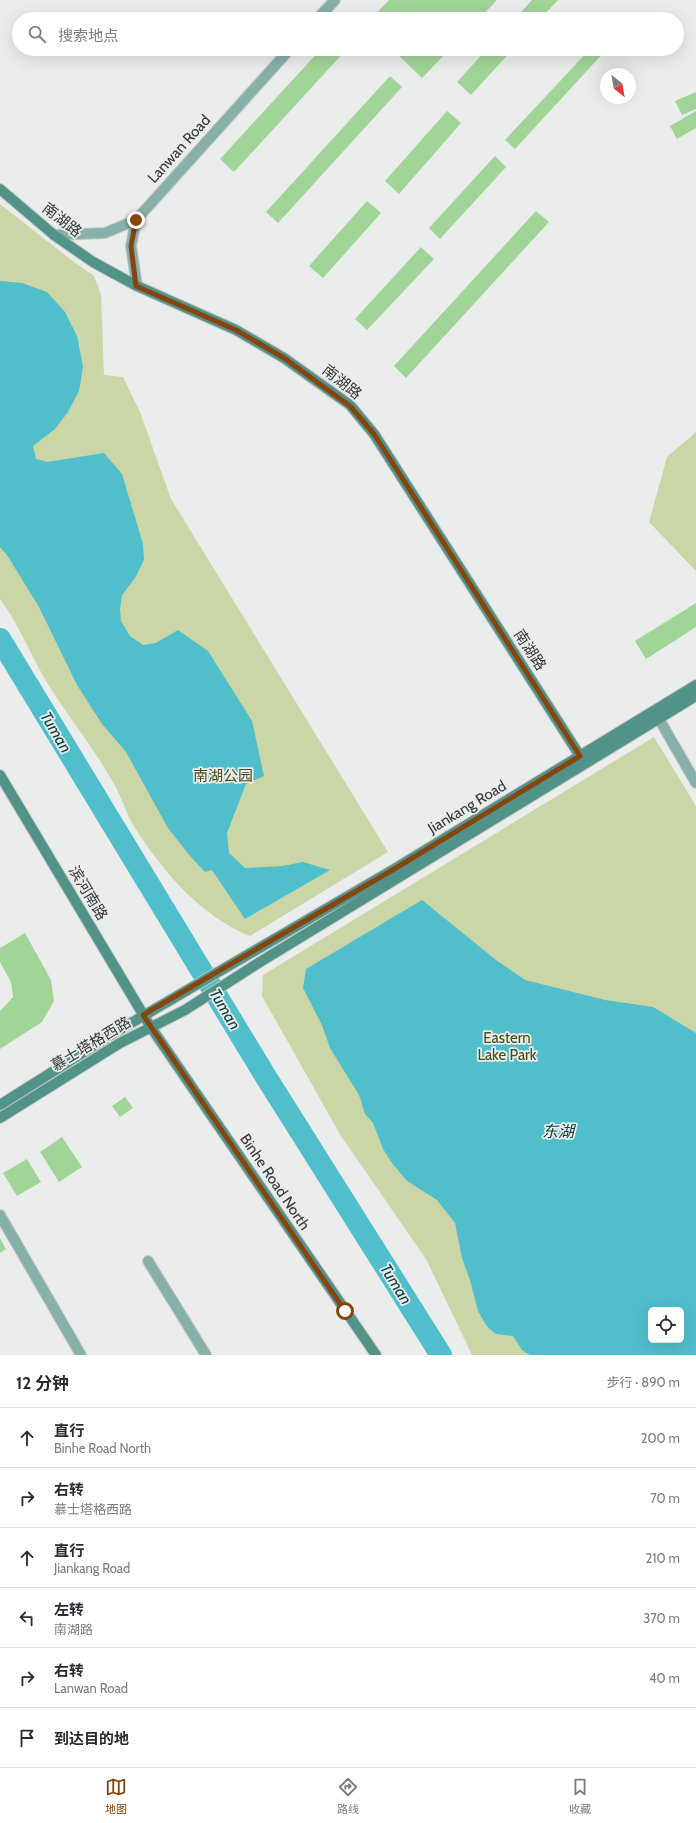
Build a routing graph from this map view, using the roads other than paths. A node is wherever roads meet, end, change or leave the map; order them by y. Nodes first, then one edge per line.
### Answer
1 (334, 0) edge
2 (323, 12) edge
3 (284, 56) edge
4 (0, 189) edge
5 (136, 220) junction
6 (54, 235) junction
7 (136, 286) junction
8 (696, 685) edge
9 (696, 696) edge
10 (659, 719) junction
11 (580, 756) junction
12 (0, 775) edge
13 (696, 783) edge
14 (252, 951) joint
15 (260, 962) joint
16 (143, 1015) junction
17 (150, 1026) junction
18 (0, 1105) edge
19 (0, 1118) edge
20 (0, 1215) edge
21 (148, 1261) dead end
22 (81, 1355) edge
23 (206, 1355) edge
24 (376, 1355) edge

1 - 2 street
3 - 5 street, Lanwan Road
4 - 6 main road, 南湖路
5 - 6 street
5 - 7 street
6 - 7 main road, 南湖路
7 - 11 main road, 南湖路
8 - 11 main road, Jiankang Road
9 - 10 main road, Jiankang Road
10 - 13 street
10 - 15 main road, Jiankang Road
11 - 14 main road, Jiankang Road
12 - 16 main road, 滨河南路
14 - 16 main road, 慕士塔格西路
15 - 17 main road, 慕士塔格西路
16 - 17 main road, 滨河南路
16 - 18 main road, 慕士塔格西路
17 - 19 main road, 慕士塔格西路
17 - 24 main road, Binhe Road North
20 - 22 street
21 - 23 street

